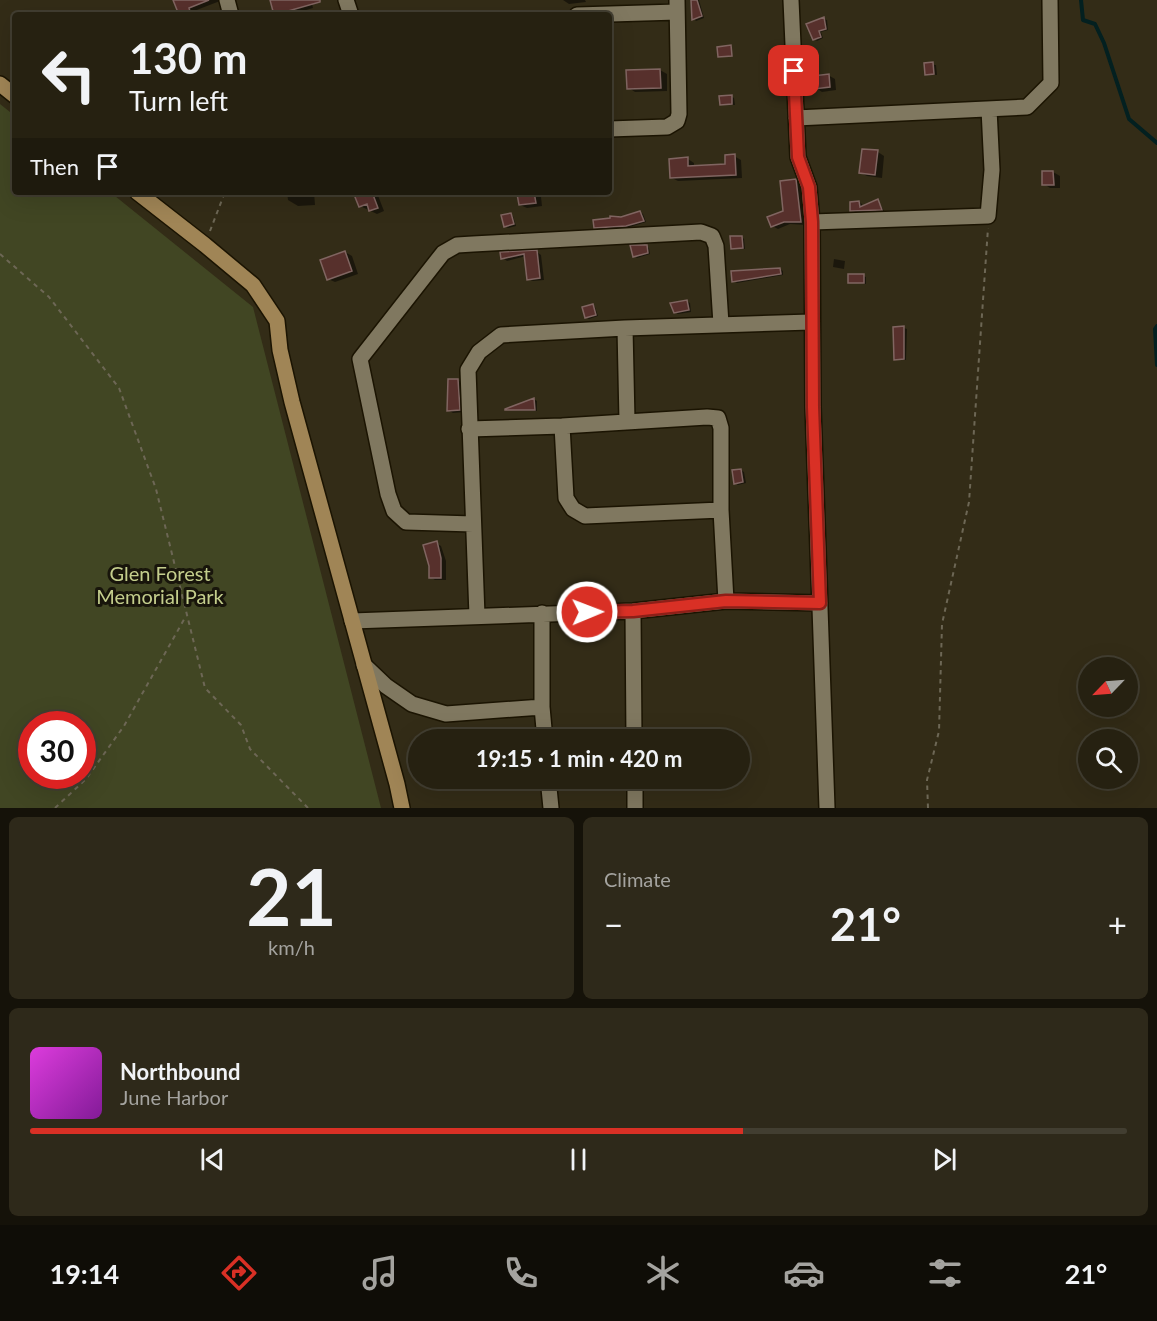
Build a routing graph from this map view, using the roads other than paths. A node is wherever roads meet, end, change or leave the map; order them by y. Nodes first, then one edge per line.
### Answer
1 (791, 0) edge
2 (1050, 0) edge
3 (677, 6) edge
4 (610, 12) edge
5 (0, 84) edge
6 (12, 94) edge
7 (989, 109) junction
8 (796, 118) junction
9 (612, 129) edge
10 (141, 195) edge
11 (812, 222) junction
12 (811, 322) junction
13 (721, 324) junction
14 (625, 328) junction
15 (627, 421) junction
16 (562, 426) junction
17 (469, 429) junction
18 (721, 510) junction
19 (473, 524) junction
20 (726, 601) junction
21 (820, 603) junction
22 (633, 611) junction
23 (542, 613) junction
24 (477, 616) junction
25 (352, 621) junction
26 (364, 665) junction
27 (542, 707) junction
28 (544, 729) edge
29 (634, 729) edge
30 (549, 789) edge
31 (635, 789) edge
32 (402, 808) edge
33 (550, 808) edge
34 (635, 808) edge
35 (827, 808) edge

1 - 8 street
2 - 7 street
3 - 4 street
3 - 9 street
5 - 6 street
7 - 8 street
7 - 11 street
8 - 11 street
10 - 25 street
11 - 12 street
12 - 13 street
12 - 21 street
13 - 14 street
13 - 19 street
14 - 15 street
14 - 17 street
15 - 16 street
15 - 18 street
16 - 17 street
16 - 18 street
17 - 19 street
18 - 20 street
19 - 24 street
20 - 21 street
20 - 22 street
21 - 35 street
22 - 23 street
22 - 29 street
23 - 24 street
23 - 27 street
24 - 25 street
25 - 26 street
26 - 27 street
26 - 32 street
27 - 28 street
30 - 33 street
31 - 34 street

